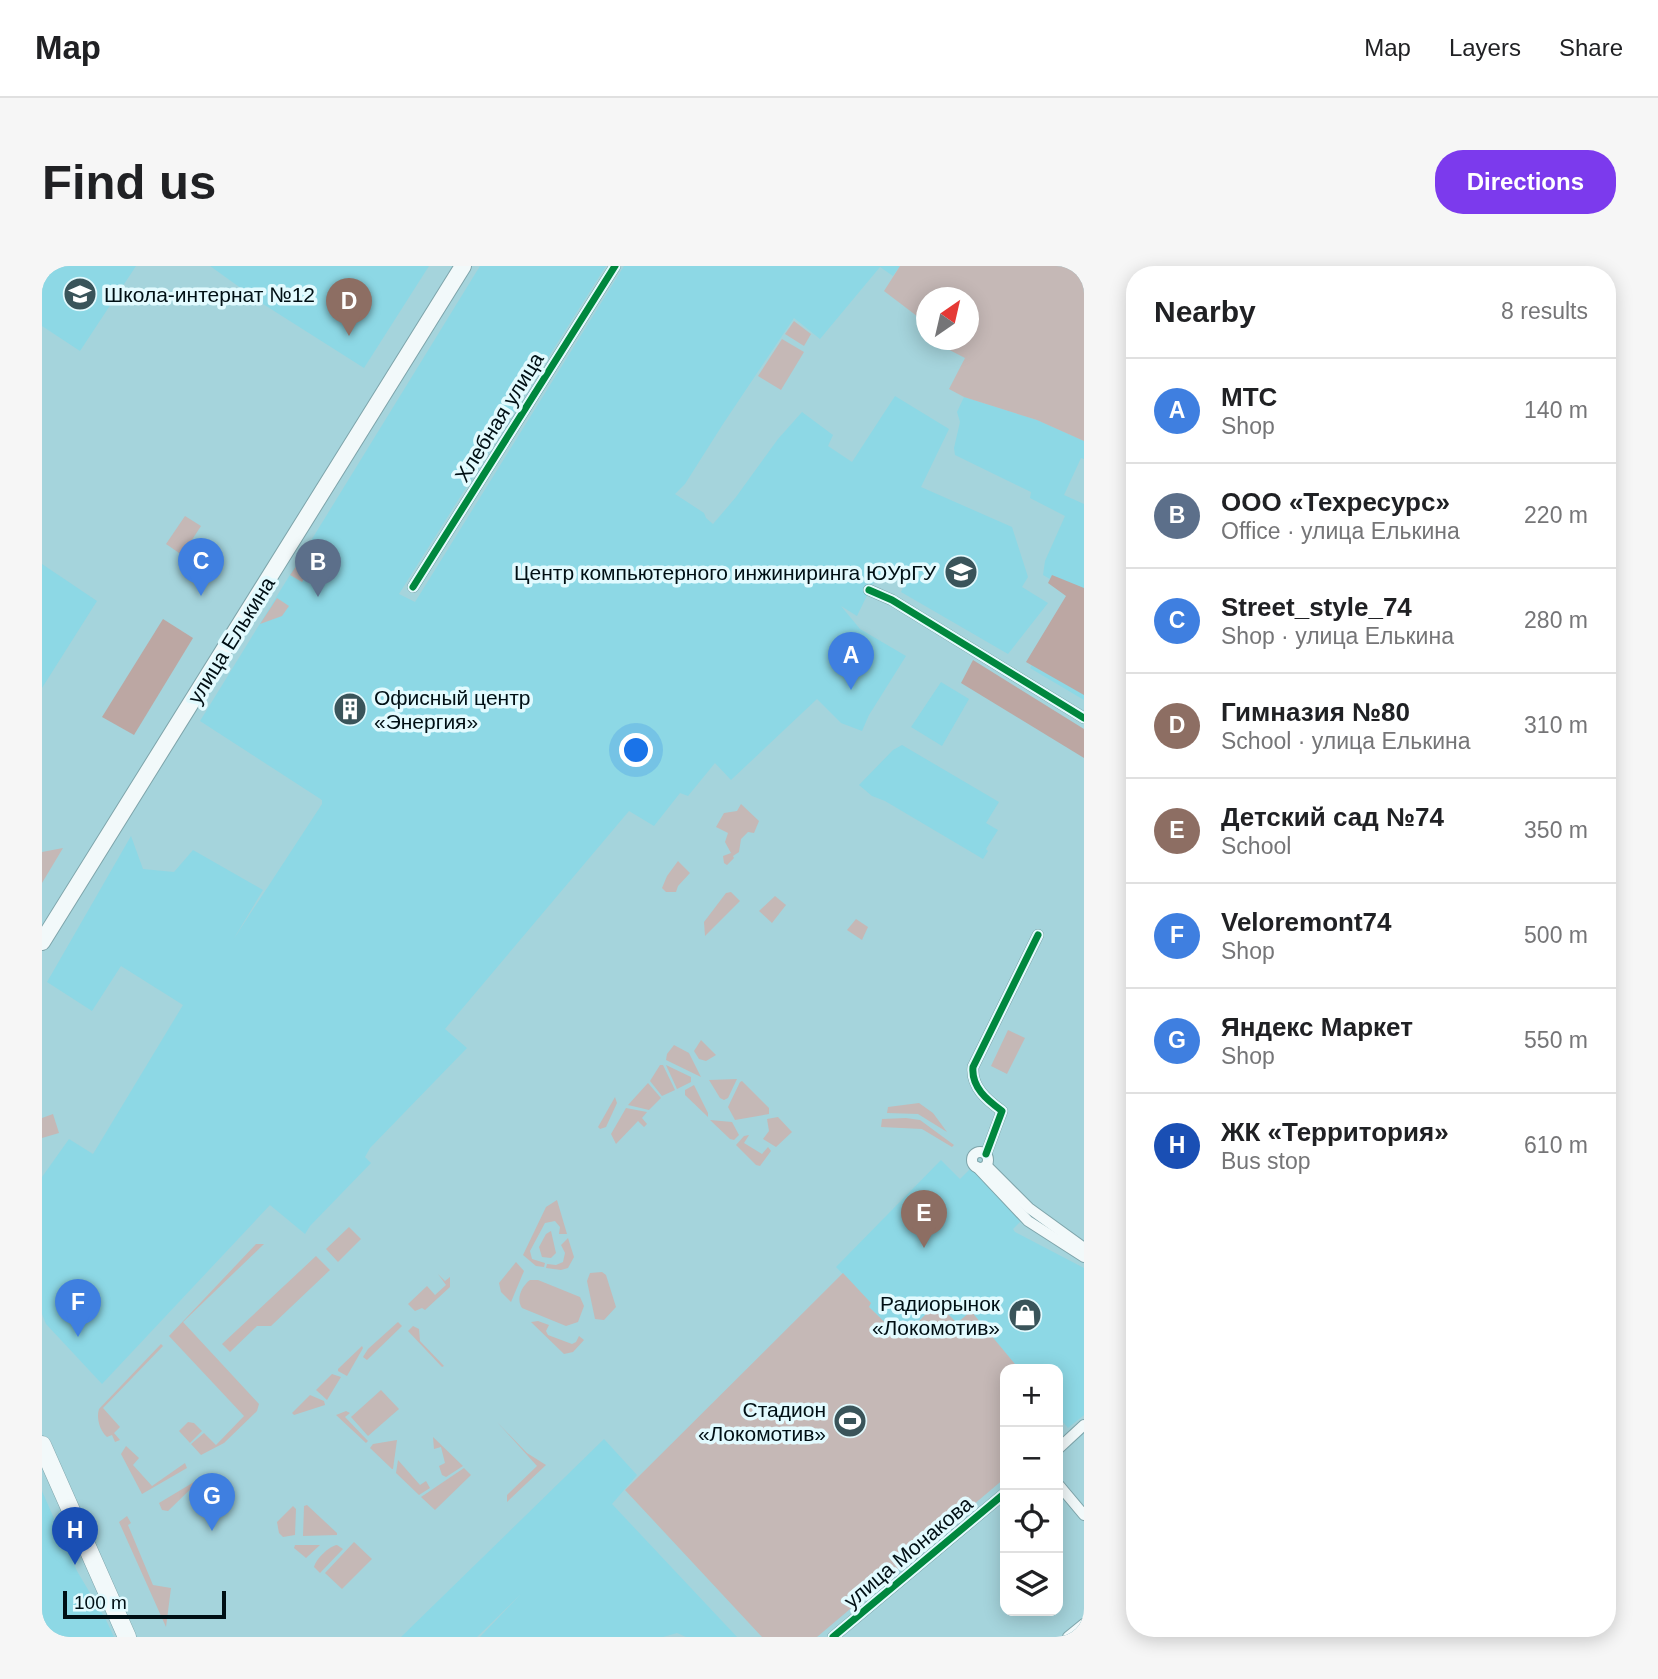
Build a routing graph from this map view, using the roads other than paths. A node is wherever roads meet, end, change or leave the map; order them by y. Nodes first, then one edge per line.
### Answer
1 (463, 266) edge
2 (615, 266) edge
3 (413, 587) dead end
4 (869, 590) dead end
5 (1084, 718) edge
6 (1038, 934) dead end
7 (42, 942) edge
8 (983, 1162) junction
9 (1084, 1248) edge
10 (1084, 1256) edge
11 (1084, 1425) edge
12 (1063, 1444) edge
13 (43, 1450) edge
14 (1063, 1490) edge
15 (1000, 1497) edge
16 (1084, 1515) edge
17 (1084, 1624) edge
18 (127, 1637) edge
19 (833, 1637) edge
20 (1068, 1637) edge

1 - 7 main road, улица Елькина
2 - 3 street, Хлебная улица
4 - 5 street
6 - 8 street
8 - 9 street
8 - 10 street
11 - 12 street
13 - 18 main road
14 - 16 street
15 - 19 street, улица Монакова
17 - 20 street

